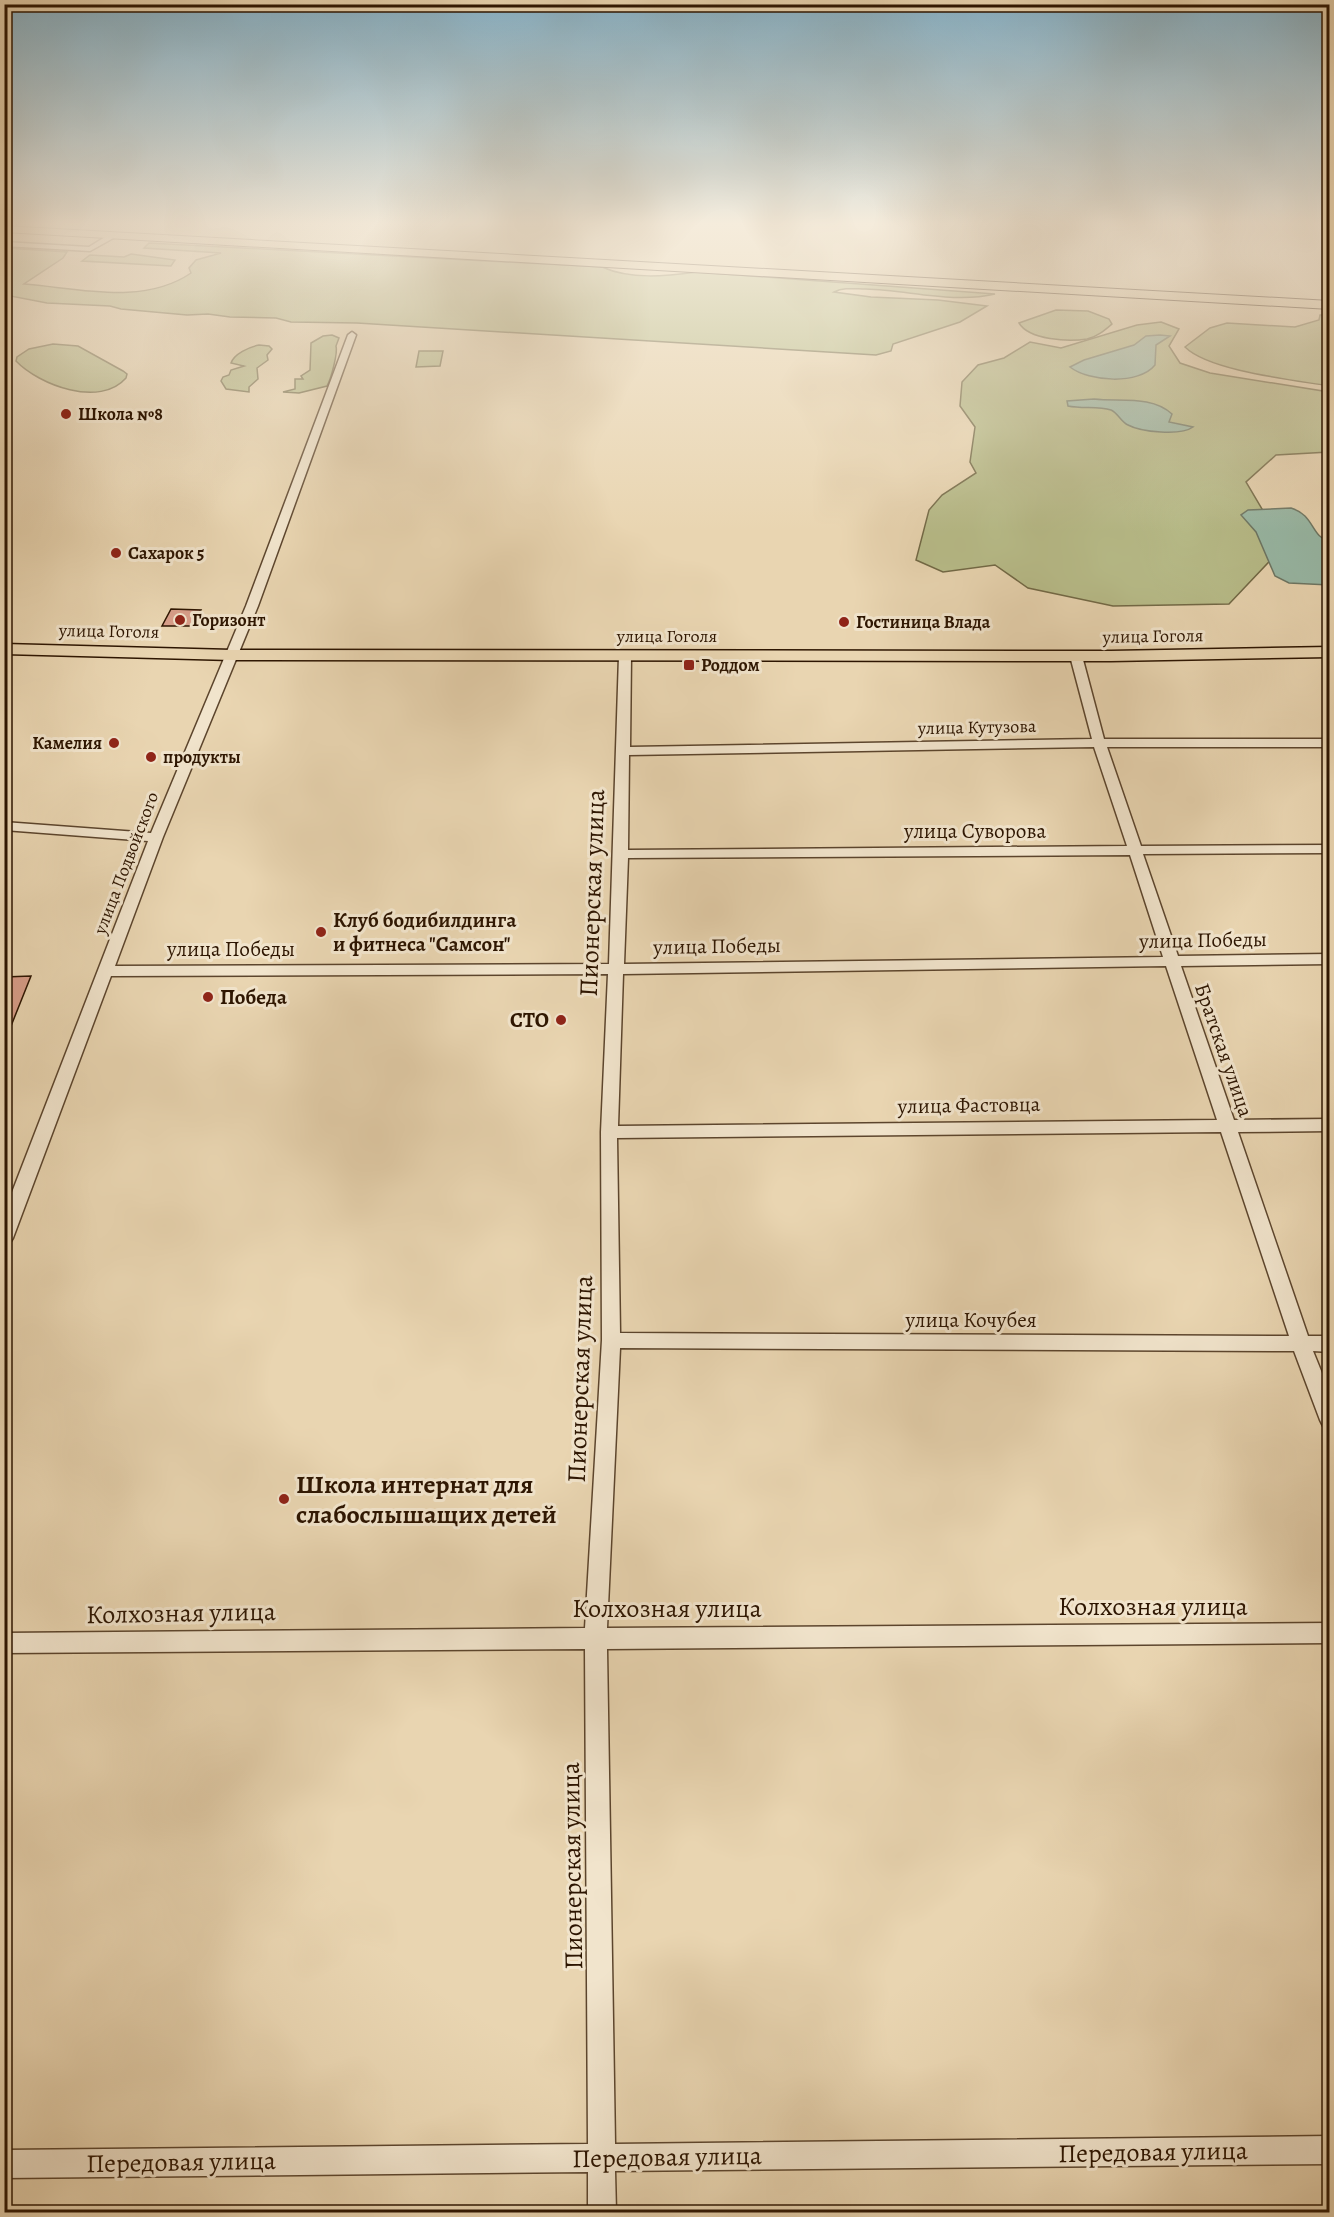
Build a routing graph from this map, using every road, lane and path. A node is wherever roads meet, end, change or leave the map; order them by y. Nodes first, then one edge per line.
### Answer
1 (352, 335) dead end
2 (4, 649) edge
3 (1329, 652) edge
4 (232, 656) junction
5 (625, 656) junction
6 (1076, 656) junction
7 (1099, 743) junction
8 (1329, 743) edge
9 (624, 751) junction
10 (4, 826) edge
11 (156, 837) junction
12 (1329, 849) edge
13 (1135, 851) junction
14 (621, 854) junction
15 (1329, 959) edge
16 (1172, 961) junction
17 (617, 968) junction
18 (105, 971) junction
19 (1228, 1125) junction
20 (1329, 1125) edge
21 (609, 1132) junction
22 (4, 1238) edge
23 (611, 1340) junction
24 (1301, 1344) junction
25 (1329, 1344) edge
26 (1329, 1420) edge
27 (1329, 1634) edge
28 (596, 1637) junction
29 (4, 1643) edge
30 (1329, 2150) edge
31 (603, 2157) junction
32 (4, 2164) edge
33 (602, 2212) edge

1 - 4 street, улица Подвойского
2 - 4 main road, улица Гоголя
3 - 6 main road, улица Гоголя
4 - 5 main road, улица Гоголя
4 - 11 street, улица Подвойского
5 - 6 main road, улица Гоголя
5 - 9 street, Пионерская улица
6 - 7 street, Братская улица
7 - 8 street, улица Кутузова
7 - 9 street, улица Кутузова
7 - 13 street, Братская улица
9 - 14 street, Пионерская улица
10 - 11 street
11 - 18 street, улица Подвойского
12 - 13 street, улица Суворова
13 - 14 street, улица Суворова
13 - 16 street, Братская улица
14 - 17 street, Пионерская улица
15 - 16 street, улица Победы
16 - 17 street, улица Победы
16 - 19 street, Братская улица
17 - 18 street, улица Победы
17 - 21 street, Пионерская улица
18 - 22 street, улица Подвойского
19 - 20 street, улица Фастовца
19 - 21 street, улица Фастовца
19 - 24 street, Братская улица
21 - 23 street, Пионерская улица
23 - 24 street, улица Кочубея
23 - 28 street, Пионерская улица
24 - 25 street, улица Кочубея
24 - 26 street, Братская улица
27 - 28 street, Колхозная улица
28 - 29 street, Колхозная улица
28 - 31 street, Пионерская улица
30 - 31 street, Передовая улица
31 - 32 street, Передовая улица
31 - 33 street, Пионерская улица

